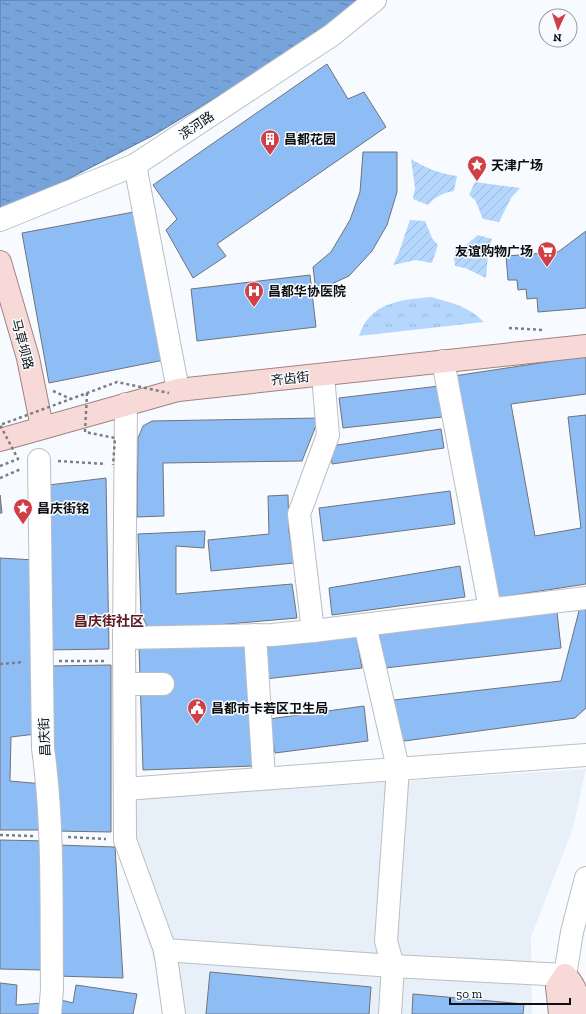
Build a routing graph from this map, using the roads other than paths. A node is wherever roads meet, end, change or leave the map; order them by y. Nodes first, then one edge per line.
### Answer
1 (375, 0) edge
2 (135, 165) junction
3 (0, 220) edge
4 (0, 262) edge
5 (586, 346) edge
6 (443, 361) junction
7 (323, 375) junction
8 (174, 391) junction
9 (126, 404) junction
10 (42, 427) junction
11 (0, 440) edge
12 (39, 460) road end
13 (586, 598) edge
14 (490, 609) junction
15 (365, 625) junction
16 (312, 631) junction
17 (255, 635) junction
18 (124, 638) junction
19 (125, 684) junction
20 (163, 684) dead end
21 (586, 755) edge
22 (398, 768) junction
23 (264, 778) junction
24 (125, 789) junction
25 (586, 878) edge
26 (165, 950) junction
27 (393, 966) junction
28 (565, 975) junction
29 (50, 1014) edge
30 (174, 1014) edge
31 (390, 1014) edge
32 (560, 1014) edge
33 (580, 1014) edge

1 - 2 street, 滨河路
2 - 3 street, 滨河路
2 - 8 street
4 - 10 main road, 马草坝路
5 - 6 main road, 齐齿街
6 - 7 main road, 齐齿街
6 - 14 street
7 - 8 main road, 齐齿街
7 - 16 street
8 - 9 main road, 齐齿街
9 - 10 main road, 齐齿街
9 - 18 street
10 - 11 main road, 齐齿街
12 - 29 street, 昌庆街
13 - 14 street
14 - 15 street
15 - 16 street
15 - 22 street
16 - 17 street
17 - 18 street
17 - 23 street
18 - 19 street
19 - 20 street
19 - 24 street
21 - 22 street
22 - 23 street
22 - 27 street
23 - 24 street
24 - 26 street
25 - 28 street
26 - 27 street
26 - 30 street
27 - 28 street
27 - 31 street
28 - 32 main road
28 - 33 main road

